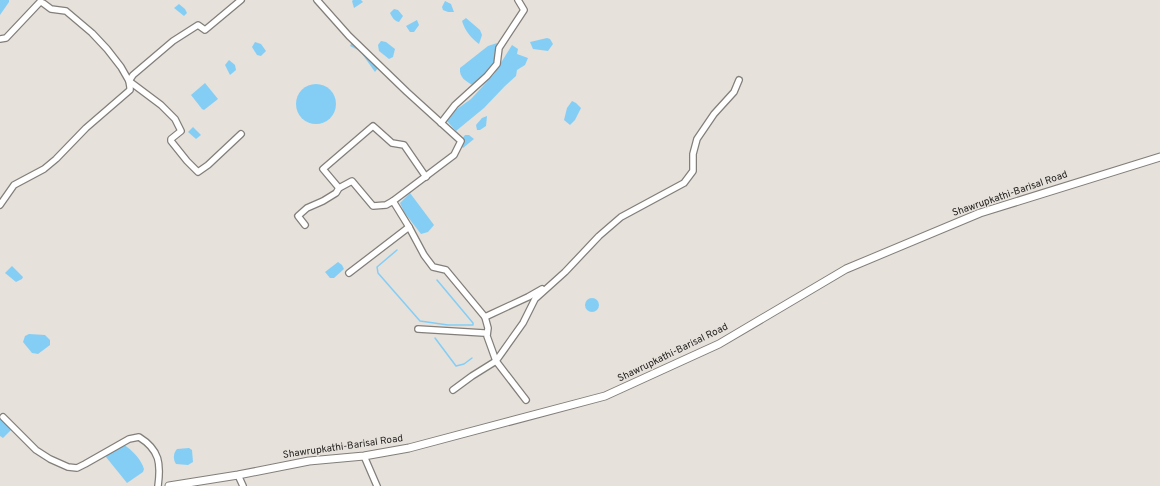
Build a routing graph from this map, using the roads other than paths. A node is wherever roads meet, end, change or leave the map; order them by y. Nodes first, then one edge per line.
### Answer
1 (240, 0) edge
2 (317, 0) edge
3 (518, 0) edge
4 (0, 39) edge
5 (739, 80) dead end
6 (129, 81) junction
7 (441, 123) junction
8 (241, 134) dead end
9 (1160, 157) edge
10 (426, 177) junction
11 (339, 188) junction
12 (393, 201) junction
13 (0, 205) edge
14 (305, 225) dead end
15 (409, 227) junction
16 (349, 273) dead end
17 (551, 283) junction
18 (485, 317) junction
19 (418, 329) dead end
20 (484, 333) dead end
21 (496, 361) junction
22 (453, 390) dead end
23 (526, 400) dead end
24 (3, 417) dead end
25 (364, 456) junction
26 (238, 475) junction
27 (158, 486) edge
28 (169, 486) edge
29 (242, 486) edge
30 (377, 486) edge

1 - 6 street
2 - 7 street
3 - 7 street
4 - 6 street
5 - 17 street
6 - 8 street
6 - 13 street
7 - 10 street
9 - 25 main road, Shawrupkathi-Barisal Road
10 - 11 street
10 - 12 street
11 - 12 street
11 - 14 street
12 - 15 street
15 - 16 street
15 - 18 street
17 - 18 street
17 - 21 street
18 - 21 street
19 - 20 street
21 - 22 street
21 - 23 street
24 - 27 street
25 - 26 main road, Shawrupkathi-Barisal Road
25 - 30 street
26 - 28 main road, Shawrupkathi-Barisal Road
26 - 29 street

